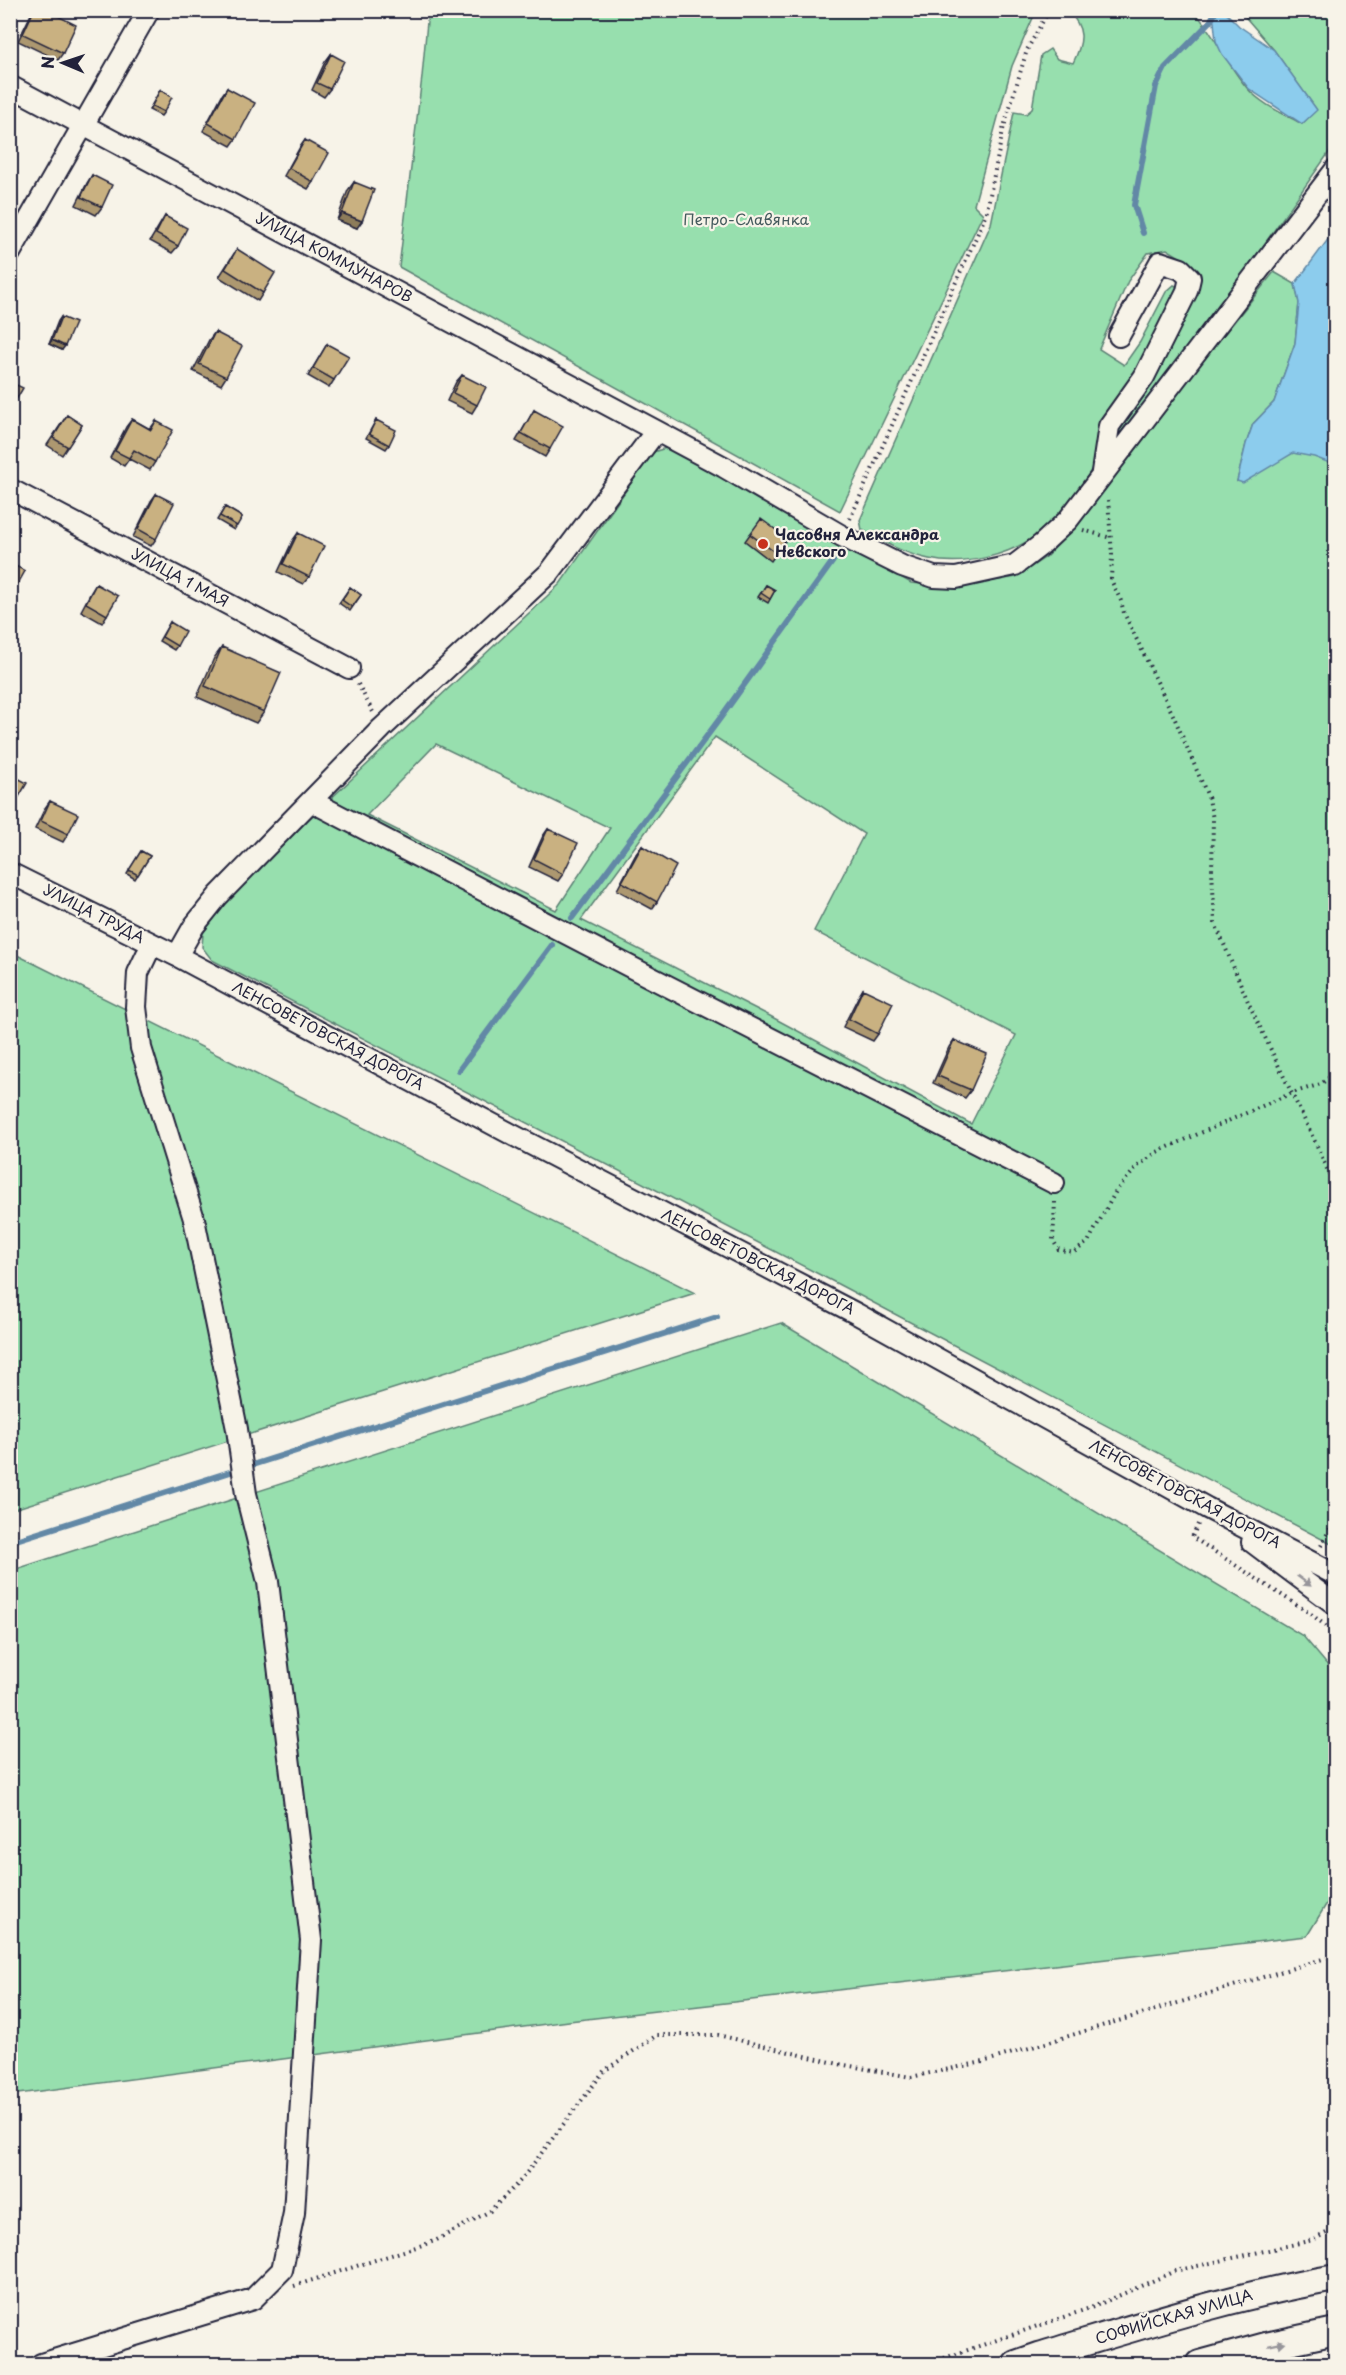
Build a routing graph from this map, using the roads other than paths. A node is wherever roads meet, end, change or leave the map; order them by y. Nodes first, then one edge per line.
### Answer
1 (149, 10) edge
2 (10, 86) edge
3 (83, 123) junction
4 (1335, 169) edge
5 (10, 253) edge
6 (1119, 336) dead end
7 (657, 431) junction
8 (1102, 475) junction
9 (10, 489) edge
10 (353, 674) road end
11 (311, 801) junction
12 (10, 873) edge
13 (147, 954) dead end
14 (177, 956) junction
15 (1054, 1183) road end
16 (1207, 1508) junction
17 (1335, 1575) edge
18 (1335, 1605) edge
19 (1335, 2264) edge
20 (1335, 2278) edge
21 (1286, 2287) junction
22 (1335, 2331) edge
23 (41, 2364) edge
24 (1016, 2364) edge
25 (1200, 2364) edge

1 - 3 street
2 - 3 street, УЛИЦА КОММУНАРОВ
3 - 5 street
3 - 7 street, УЛИЦА КОММУНАРОВ
4 - 8 street, УЛИЦА КОММУНАРОВ
6 - 8 street
7 - 8 street, УЛИЦА КОММУНАРОВ
7 - 11 street
9 - 10 street, УЛИЦА 1 МАЯ
11 - 14 street
11 - 15 street
12 - 14 street, УЛИЦА ТРУДА
13 - 23 street
14 - 16 street, ЛЕНСОВЕТОВСКАЯ ДОРОГА
16 - 17 street, ЛЕНСОВЕТОВСКАЯ ДОРОГА
16 -> 18 street
19 - 21 street
20 - 21 main road, СОФИЙСКАЯ УЛИЦА
21 - 24 main road, СОФИЙСКАЯ УЛИЦА
25 -> 22 main road

